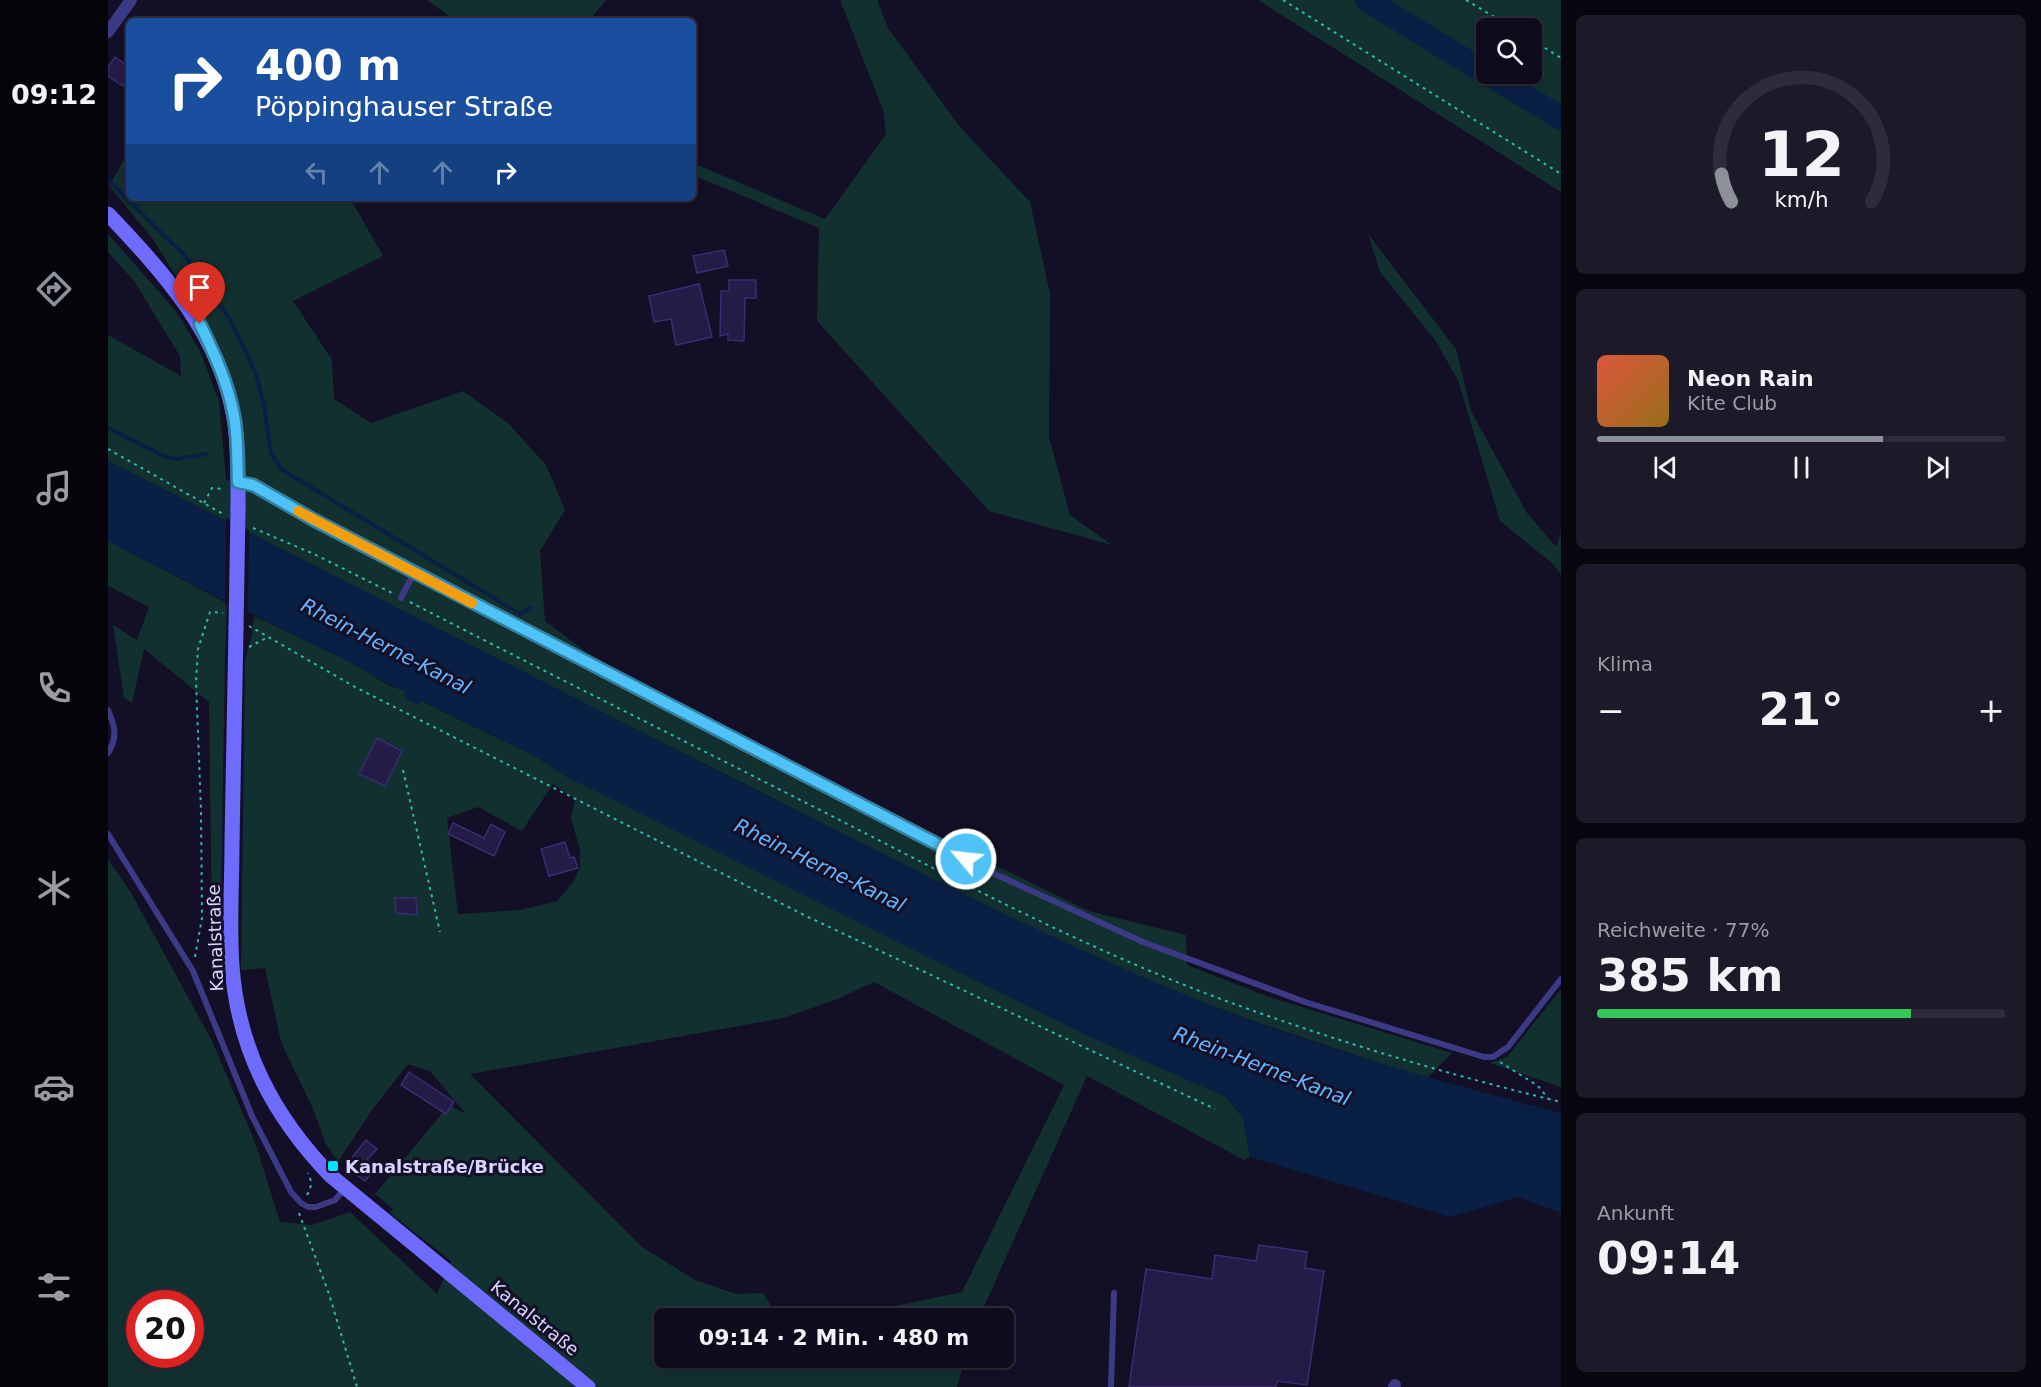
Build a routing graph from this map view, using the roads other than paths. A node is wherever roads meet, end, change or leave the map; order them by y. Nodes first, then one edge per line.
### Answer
1 (131, 0) edge
2 (108, 32) edge
3 (108, 214) edge
4 (232, 486) junction
5 (414, 573) junction
6 (401, 598) road end
7 (108, 710) edge
8 (108, 753) edge
9 (108, 834) edge
10 (1561, 978) edge
11 (345, 1187) junction
12 (1114, 1293) dead end
13 (588, 1387) edge
14 (1111, 1387) edge

1 - 2 street
3 - 4 main road, Kanalstraße
4 - 5 lane
4 - 11 main road, Kanalstraße, bridge
5 - 6 lane
5 - 10 lane
7 - 8 lane
9 - 11 lane, Kanalstraße
11 - 13 main road, Kanalstraße
12 - 14 lane

